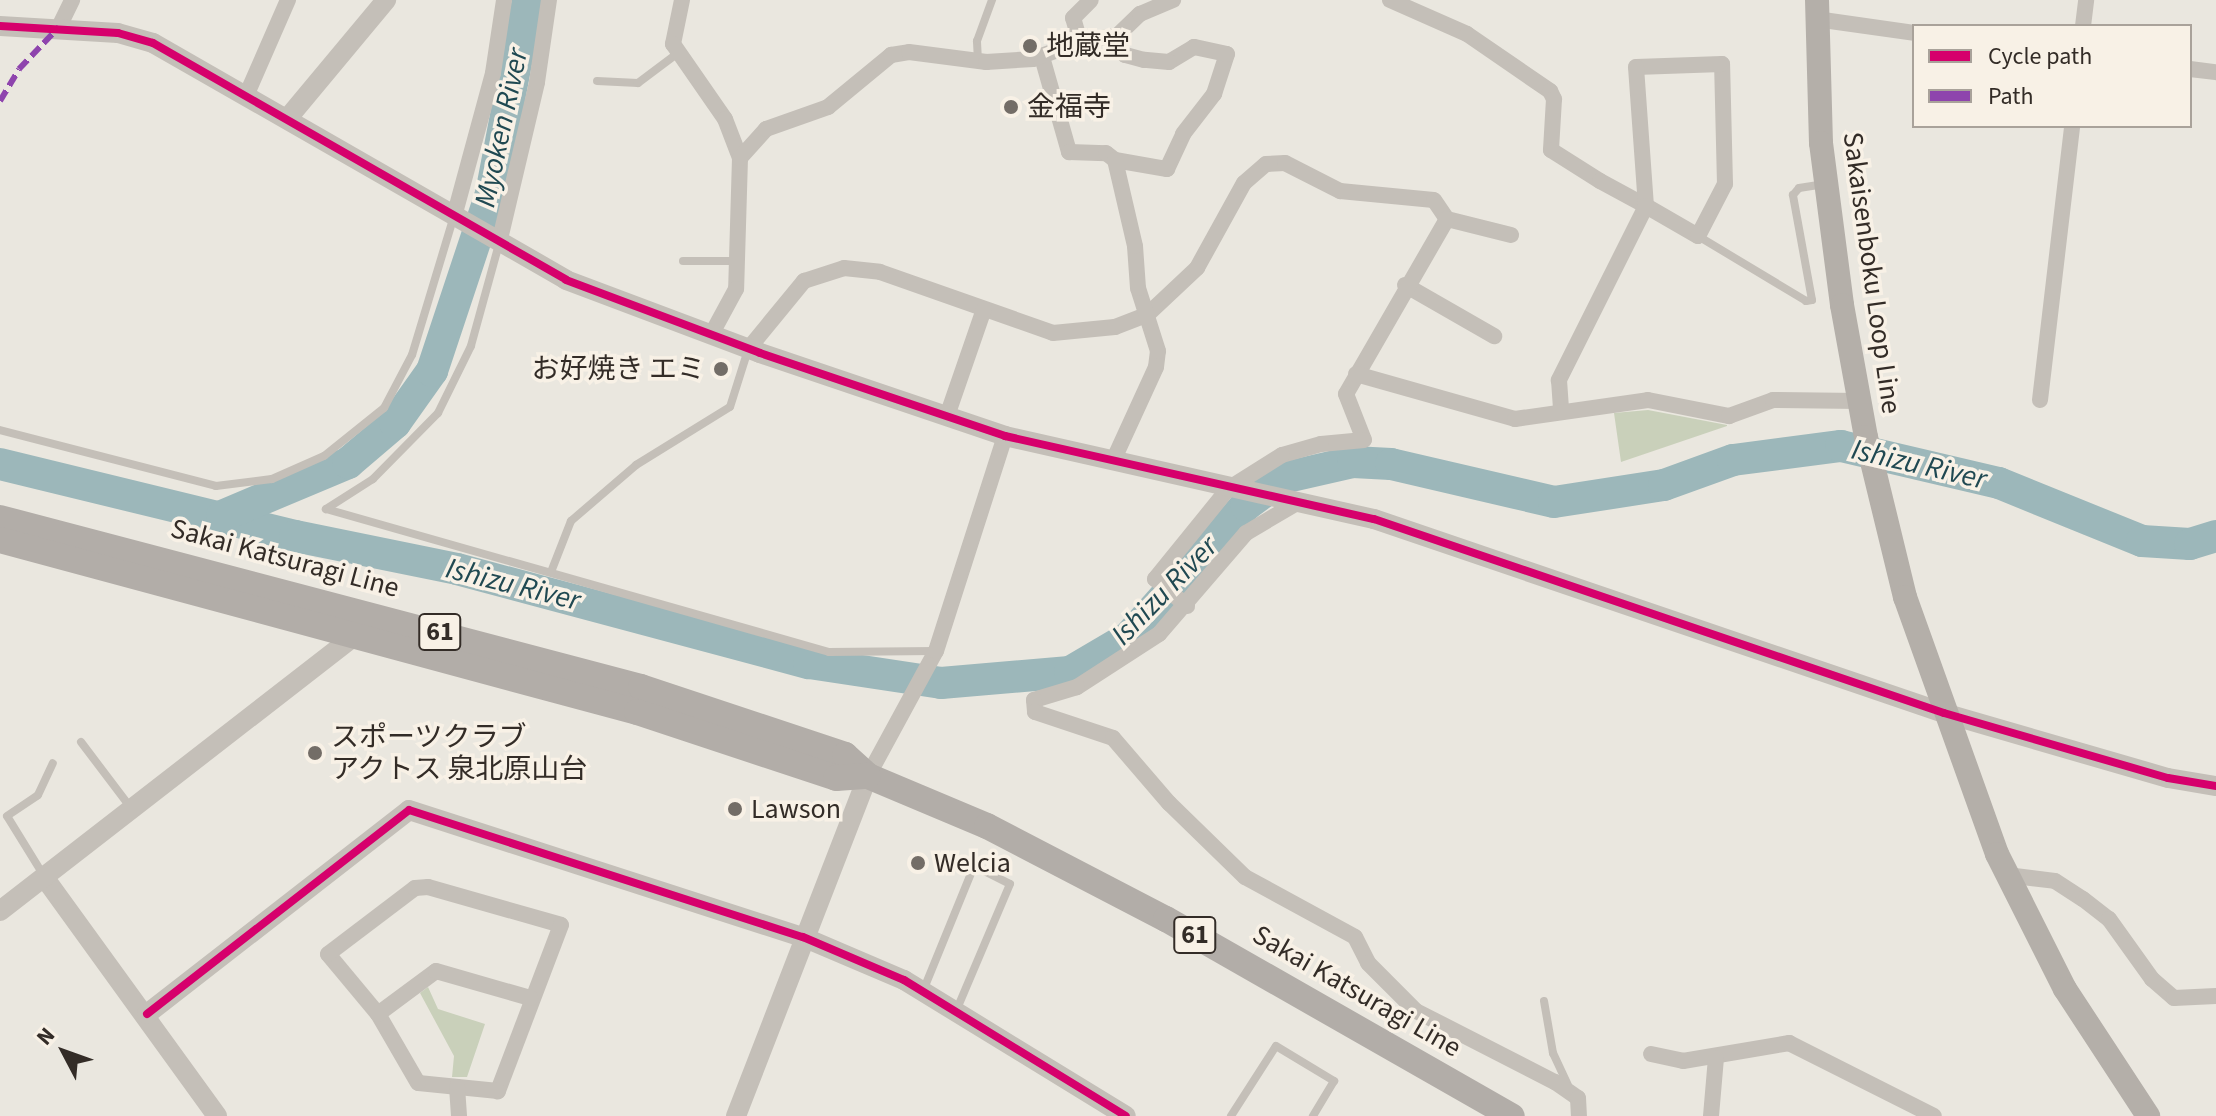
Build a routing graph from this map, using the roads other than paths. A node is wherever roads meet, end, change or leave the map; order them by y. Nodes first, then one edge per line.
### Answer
1 (72, 0) edge
2 (288, 0) edge
3 (386, 0) edge
4 (504, 0) edge
5 (549, 0) edge
6 (682, 0) edge
7 (992, 0) edge
8 (1091, 0) edge
9 (1173, 0) edge
10 (1390, 0) edge
11 (2086, 0) edge
12 (1816, 10) edge
13 (2083, 24) edge
14 (0, 26) edge
15 (59, 27) junction
16 (1912, 33) edge
17 (1111, 37) junction
18 (1080, 42) junction
19 (678, 53) junction
20 (1042, 57) junction
21 (978, 61) junction
22 (2192, 69) edge
23 (2216, 72) edge
24 (597, 81) dead end
25 (246, 96) junction
26 (287, 119) junction
27 (2072, 128) edge
28 (740, 158) junction
29 (1115, 160) junction
30 (1827, 183) junction
31 (1646, 206) junction
32 (457, 214) junction
33 (1447, 219) junction
34 (1511, 235) dead end
35 (1698, 236) junction
36 (497, 237) junction
37 (683, 261) dead end
38 (737, 261) junction
39 (1405, 285) junction
40 (984, 309) junction
41 (1147, 315) junction
42 (711, 335) junction
43 (1494, 336) dead end
44 (749, 348) junction
45 (1356, 374) junction
46 (2040, 400) dead end
47 (1859, 401) junction
48 (1561, 410) junction
49 (947, 416) junction
50 (0, 430) edge
51 (1005, 436) junction
52 (1113, 461) junction
53 (1231, 489) junction
54 (1293, 503) junction
55 (0, 518) edge
56 (0, 540) edge
57 (551, 572) junction
58 (1187, 606) junction
59 (362, 611) junction
60 (354, 636) junction
61 (932, 657) junction
62 (1944, 713) junction
63 (81, 742) dead end
64 (53, 763) dead end
65 (868, 776) junction
66 (2216, 786) edge
67 (132, 809) junction
68 (2007, 875) junction
69 (44, 877) junction
70 (0, 911) edge
71 (803, 937) junction
72 (923, 992) junction
73 (2216, 996) edge
74 (530, 998) junction
75 (1544, 1001) dead end
76 (956, 1012) junction
77 (147, 1014) junction
78 (378, 1014) junction
79 (1651, 1054) dead end
80 (1716, 1058) junction
81 (457, 1087) junction
82 (1578, 1098) junction
83 (217, 1116) edge
84 (459, 1116) edge
85 (736, 1116) edge
86 (1126, 1116) edge
87 (1231, 1116) edge
88 (1313, 1116) edge
89 (1512, 1116) edge
90 (1579, 1116) edge
91 (1711, 1116) edge
92 (1934, 1116) edge
93 (2148, 1116) edge

1 - 15 street
2 - 25 street
3 - 26 street
4 - 32 street
5 - 36 street
6 - 19 street
7 - 21 lane
8 - 18 street
9 - 17 street
10 - 31 street
11 - 13 street
12 - 16 street
12 - 30 main road, Sakaisenboku Loop Line
14 - 15 street
15 - 25 street
17 - 18 street
17 - 29 street
18 - 20 street
19 - 24 lane
19 - 28 street
20 - 21 street
20 - 29 street
21 - 28 street
22 - 23 street
25 - 26 street
26 - 32 street
27 - 46 street
28 - 38 street
29 - 41 street
30 - 35 lane
30 - 47 main road, Sakaisenboku Loop Line
31 - 35 street
31 - 35 street
31 - 48 street
32 - 36 street
32 - 50 lane
33 - 34 street
33 - 39 street
33 - 41 street
36 - 42 street
36 - 57 lane
37 - 38 lane
38 - 42 street
39 - 43 street
39 - 45 street
40 - 41 street
40 - 44 street
40 - 49 street
41 - 52 street
42 - 44 street
44 - 49 street
44 - 57 lane
45 - 48 street
45 - 53 street
47 - 48 street
47 - 62 main road, Sakaisenboku Loop Line
49 - 51 street
51 - 52 street
51 - 61 street
52 - 53 street
53 - 54 street
53 - 58 street
54 - 58 street
54 - 62 street
55 - 59 main road, Sakai Katsuragi Line / 61
56 - 60 main road, Sakai Katsuragi Line / 61
57 - 61 lane
58 - 82 street
59 - 60 street
59 - 65 main road, Sakai Katsuragi Line / 61
60 - 65 main road, Sakai Katsuragi Line / 61
60 - 67 street
61 - 65 street
62 - 66 street
62 - 68 main road, Sakaisenboku Loop Line
63 - 67 lane
64 - 69 lane
65 - 71 street
65 - 89 main road, Sakai Katsuragi Line / 61
67 - 69 street
68 - 73 street
68 - 93 main road, Sakaisenboku Loop Line
69 - 70 street
69 - 77 street
71 - 72 street
71 - 77 street
71 - 85 street
72 - 76 street
72 - 76 lane
74 - 78 street
74 - 78 street
74 - 81 street
75 - 82 lane
76 - 86 street
77 - 83 street
78 - 81 street
79 - 80 street
80 - 91 street
80 - 92 street
81 - 84 street
82 - 90 street
87 - 88 lane

